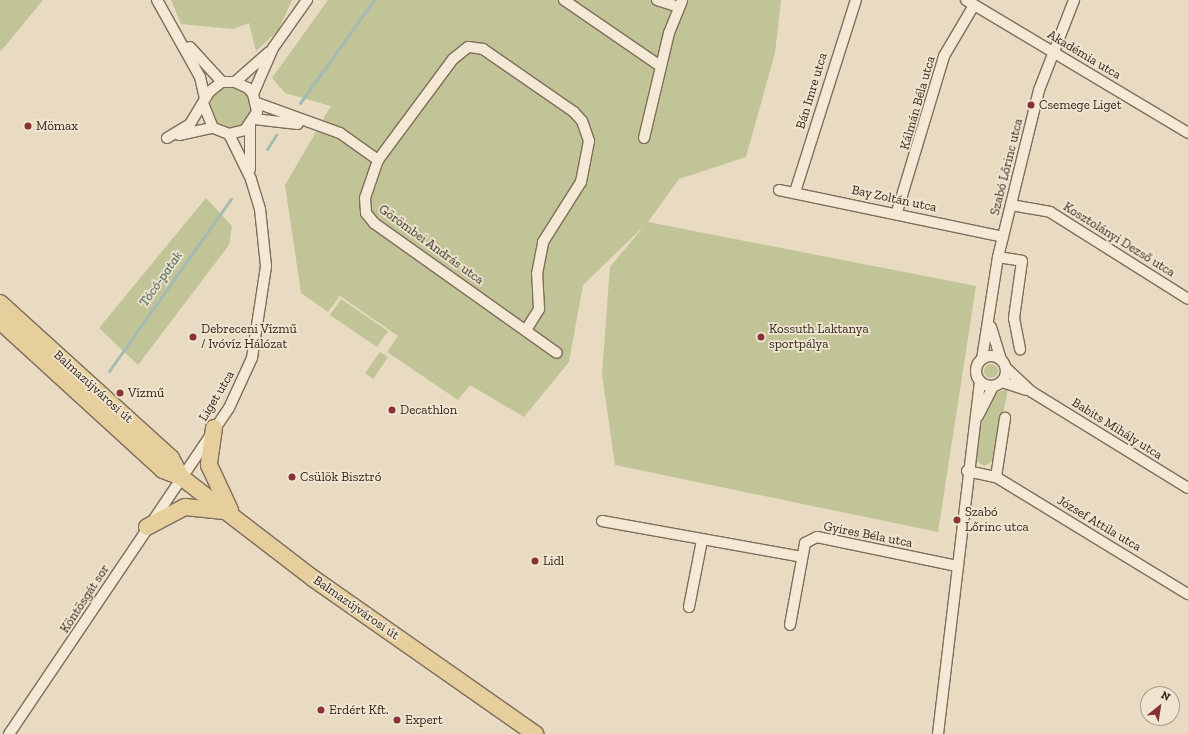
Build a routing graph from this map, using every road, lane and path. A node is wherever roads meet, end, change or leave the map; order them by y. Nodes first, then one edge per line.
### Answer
1 (158, 0) edge
2 (307, 0) edge
3 (564, 0) edge
4 (657, 0) edge
5 (856, 0) edge
6 (1074, 0) edge
7 (970, 2) edge
8 (680, 4) edge
9 (179, 35) junction
10 (273, 48) junction
11 (1052, 50) junction
12 (660, 66) junction
13 (222, 82) junction
14 (235, 82) junction
15 (255, 99) junction
16 (205, 102) junction
17 (252, 122) junction
18 (315, 126) junction
19 (213, 128) junction
20 (1188, 133) edge
21 (229, 134) junction
22 (644, 138) dead end
23 (378, 160) junction
24 (251, 179) junction
25 (779, 190) dead end
26 (795, 192) junction
27 (1011, 205) junction
28 (897, 212) junction
29 (1003, 237) junction
30 (998, 257) junction
31 (1188, 298) edge
32 (0, 303) edge
33 (0, 321) edge
34 (990, 321) junction
35 (526, 330) junction
36 (1020, 349) dead end
37 (557, 353) dead end
38 (982, 359) junction
39 (1003, 364) junction
40 (980, 382) junction
41 (998, 384) junction
42 (1032, 392) junction
43 (1005, 418) dead end
44 (975, 421) junction
45 (214, 428) junction
46 (967, 471) junction
47 (996, 476) junction
48 (181, 477) junction
49 (1188, 488) edge
50 (232, 513) junction
51 (602, 521) dead end
52 (147, 527) junction
53 (702, 540) junction
54 (802, 557) junction
55 (957, 566) junction
56 (1188, 594) edge
57 (690, 607) dead end
58 (790, 624) dead end
59 (9, 734) edge
60 (535, 734) edge
61 (938, 734) edge

1 - 9 street
2 - 10 street
3 - 12 street
4 - 8 street
5 - 26 street, Bán Imre utca
6 - 11 street, Szabó Lőrinc utca
7 - 11 street, Akadémia utca
7 - 28 street, Kálmán Béla utca
8 - 12 street
9 - 13 street
9 - 16 street
10 - 14 street
10 - 15 street
11 - 20 street, Akadémia utca
11 - 27 street, Szabó Lőrinc utca
12 - 22 street
13 - 14 street
13 - 16 street
14 - 15 street
15 - 17 street
15 - 18 street
16 - 19 street
16 - 19 street
17 - 18 street
17 - 21 street
17 - 24 street, Liget utca
18 - 23 street
19 - 21 street
21 - 24 street, Liget utca
23 - 35 street, Görömbei András utca
23 - 35 street, Görömbei András utca
24 - 45 street, Liget utca
25 - 26 street, Bay Zoltán utca
26 - 28 street, Bay Zoltán utca
27 - 29 street, Szabó Lőrinc utca
27 - 31 street, Kosztolányi Dezső utca
28 - 29 street, Bay Zoltán utca
29 - 30 street, Szabó Lőrinc utca
30 - 34 street, Szabó Lőrinc utca
30 - 36 street
32 - 48 main road, Balmazújvárosi út
33 - 48 main road, Balmazújvárosi út
34 - 38 street, Szabó Lőrinc utca
34 - 39 street, Szabó Lőrinc utca
35 - 37 street, Görömbei András utca
38 - 39 street
38 - 40 street
39 - 41 street
39 - 42 street, Babits Mihály utca
40 - 41 street
40 - 44 street
41 - 42 street, Babits Mihály utca
41 - 44 street
42 - 49 street, Babits Mihály utca
43 - 47 street
44 - 46 street
45 - 48 street, Liget utca
45 - 50 main road
46 - 47 street
46 - 55 street
47 - 56 street, József Attila utca
48 - 50 main road, Balmazújvárosi út
48 - 52 street, Köntösgát sor
50 - 52 main road
50 - 60 main road, Balmazújvárosi út
51 - 53 street
52 - 59 street, Köntösgát sor
53 - 54 street
53 - 57 street
54 - 55 street, Gyires Béla utca
54 - 58 street, Gyires Béla utca
55 - 61 street

